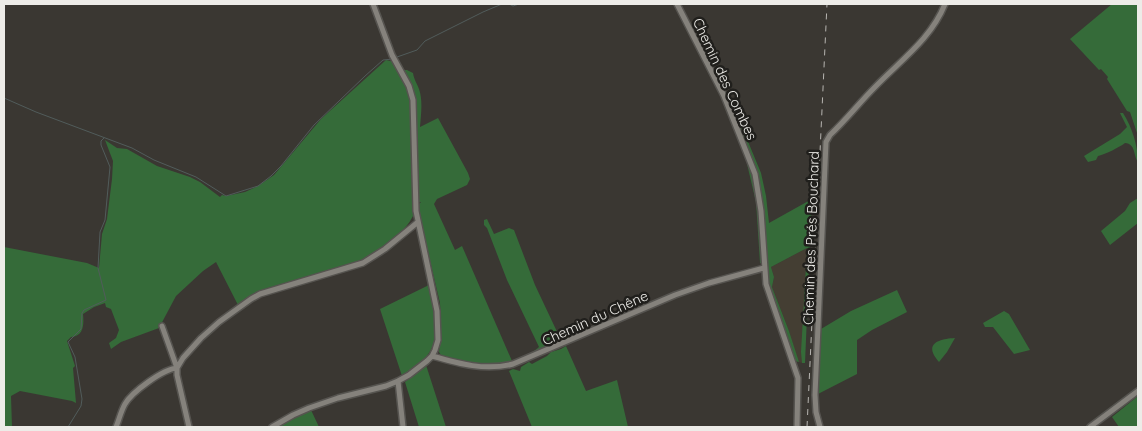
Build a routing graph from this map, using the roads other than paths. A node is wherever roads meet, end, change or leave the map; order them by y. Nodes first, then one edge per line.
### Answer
1 (373, 4) edge
2 (677, 4) edge
3 (945, 4) edge
4 (418, 222) junction
5 (764, 268) junction
6 (162, 326) dead end
7 (432, 356) junction
8 (177, 368) junction
9 (398, 381) junction
10 (1138, 391) edge
11 (116, 427) edge
12 (189, 427) edge
13 (272, 427) edge
14 (403, 427) edge
15 (796, 427) edge
16 (820, 427) edge
17 (1090, 427) edge

1 - 4 street
2 - 5 street, Chemin des Combes
3 - 16 street, Chemin des Prés Bouchard
4 - 7 street
4 - 8 street
5 - 7 street, Chemin du Chêne
5 - 15 street, Chemin des Combes
6 - 8 street
7 - 9 street
8 - 11 street
8 - 12 street
9 - 13 street
9 - 14 street
10 - 17 street

